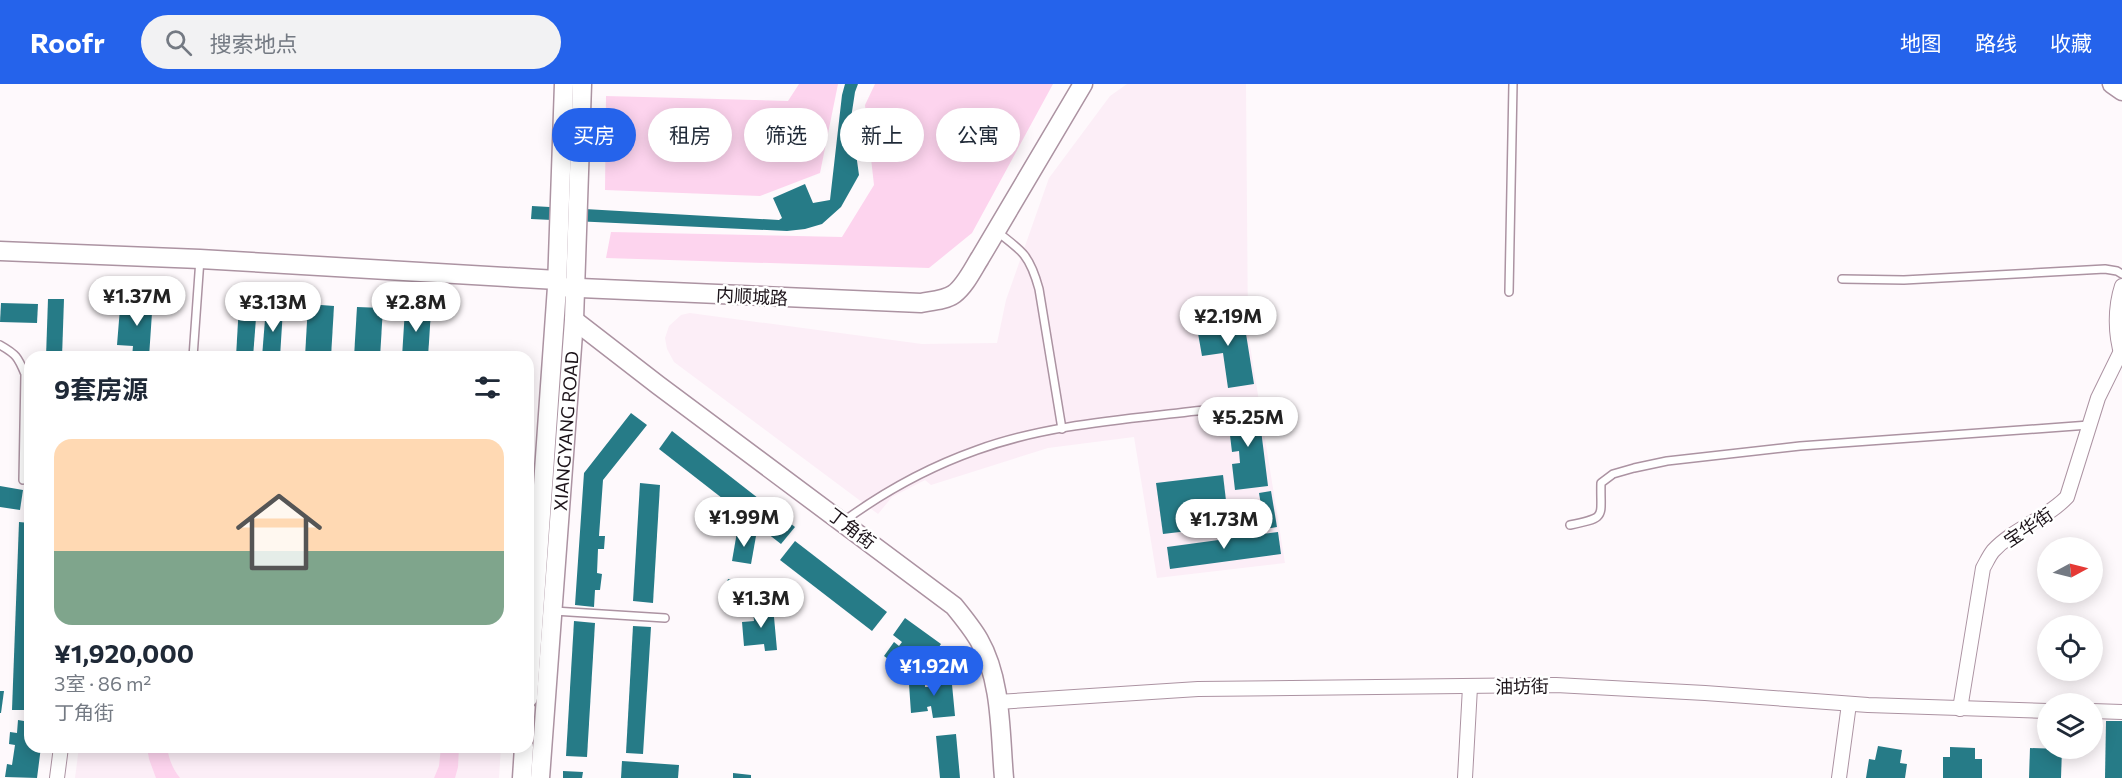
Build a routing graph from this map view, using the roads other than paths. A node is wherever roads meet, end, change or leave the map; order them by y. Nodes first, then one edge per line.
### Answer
1 (564, 84) edge
2 (582, 84) edge
3 (1083, 84) edge
4 (1513, 84) edge
5 (2112, 84) edge
6 (2122, 91) edge
7 (996, 231) junction
8 (0, 251) edge
9 (200, 259) junction
10 (2122, 274) edge
11 (1842, 279) dead end
12 (564, 281) junction
13 (2122, 286) edge
14 (1509, 292) dead end
15 (573, 320) junction
16 (0, 345) edge
17 (193, 351) edge
18 (2121, 353) edge
19 (24, 371) edge
20 (1212, 409) dead end
21 (2089, 425) junction
22 (24, 427) edge
23 (1062, 429) junction
24 (23, 480) dead end
25 (843, 522) junction
26 (1570, 525) dead end
27 (534, 588) edge
28 (552, 611) junction
29 (665, 618) dead end
30 (1470, 687) junction
31 (997, 702) junction
32 (1849, 704) junction
33 (1960, 709) junction
34 (2037, 711) edge
35 (2103, 711) edge
36 (2122, 712) edge
37 (60, 753) edge
38 (524, 753) edge
39 (57, 778) edge
40 (522, 778) edge
41 (540, 778) edge
42 (1004, 778) edge
43 (1466, 778) edge
44 (1839, 778) edge

1 - 12 street, XIANGYANG ROAD
2 - 12 street, XIANGYANG ROAD
3 - 7 street, 内顺城路
4 - 14 lane
5 - 6 street
7 - 12 street, 内顺城路
7 - 23 lane
8 - 9 street, 内顺城路
9 - 12 street, 内顺城路
9 - 17 lane
10 - 11 lane
12 - 15 street, XIANGYANG ROAD
12 - 27 street, XIANGYANG ROAD
13 - 18 street
15 - 25 street, 丁角街
15 - 28 street, XIANGYANG ROAD
16 - 19 lane
18 - 21 street, 宝华街
20 - 23 lane
21 - 26 lane
21 - 33 street, 宝华街
22 - 24 lane
23 - 25 lane
25 - 31 street, 丁角街
28 - 29 lane
28 - 41 street, XIANGYANG ROAD
30 - 31 street, 油坊街
30 - 32 street, 油坊街
30 - 43 street
31 - 42 street, 丁角街
32 - 33 street, 油坊街
32 - 44 street
33 - 34 street, 油坊街
35 - 36 street
37 - 39 street
38 - 40 street

